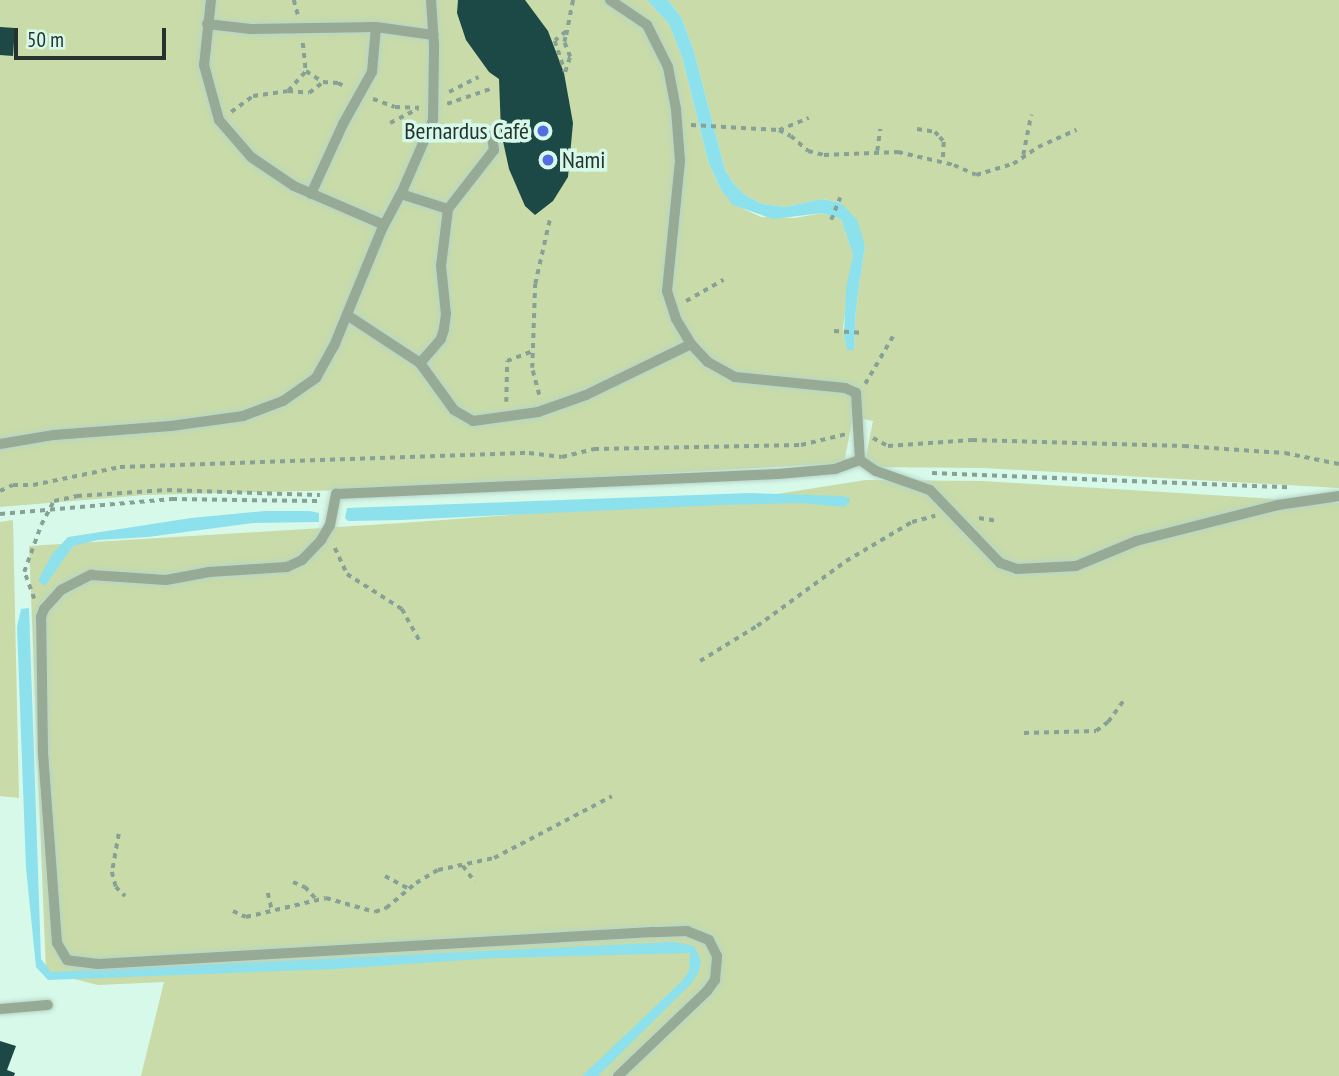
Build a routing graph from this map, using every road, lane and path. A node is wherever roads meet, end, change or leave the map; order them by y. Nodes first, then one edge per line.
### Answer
1 (211, 0) edge
2 (431, 0) edge
3 (573, 0) edge
4 (610, 0) edge
5 (207, 24) junction
6 (376, 27) junction
7 (566, 32) junction
8 (433, 34) junction
9 (306, 71) dead end
10 (323, 82) dead end
11 (288, 91) junction
12 (1031, 114) dead end
13 (809, 118) dead end
14 (219, 120) junction
15 (689, 125) dead end
16 (880, 129) dead end
17 (917, 129) dead end
18 (779, 130) junction
19 (1076, 130) dead end
20 (492, 135) dead end
21 (877, 152) junction
22 (1023, 155) junction
23 (943, 162) junction
24 (311, 194) junction
25 (401, 194) junction
26 (840, 198) dead end
27 (448, 209) junction
28 (550, 218) dead end
29 (831, 220) dead end
30 (384, 225) junction
31 (723, 280) dead end
32 (673, 311) junction
33 (347, 314) junction
34 (834, 331) dead end
35 (864, 333) dead end
36 (893, 336) dead end
37 (691, 344) junction
38 (533, 350) junction
39 (420, 363) junction
40 (856, 393) junction
41 (547, 409) junction
42 (503, 419) junction
43 (857, 433) junction
44 (0, 444) edge
45 (860, 460) junction
46 (1339, 464) edge
47 (0, 491) edge
48 (336, 494) junction
49 (1339, 496) edge
50 (959, 520) junction
51 (330, 526) junction
52 (41, 617) junction
53 (421, 642) dead end
54 (700, 662) dead end
55 (1125, 699) dead end
56 (1024, 733) dead end
57 (612, 796) dead end
58 (118, 834) dead end
59 (463, 866) junction
60 (385, 876) dead end
61 (293, 882) dead end
62 (475, 882) dead end
63 (409, 889) junction
64 (268, 894) dead end
65 (125, 896) dead end
66 (317, 900) junction
67 (233, 911) dead end
68 (272, 911) junction
69 (48, 1005) dead end
70 (0, 1009) edge
71 (618, 1076) edge

1 - 5 lane
2 - 8 lane
3 - 7 path
4 - 32 lane
5 - 6 lane
5 - 14 lane
6 - 8 lane
6 - 24 lane
7 - 7 path
8 - 25 lane
9 - 11 path
10 - 11 path
11 - 14 path
12 - 22 path
13 - 18 path
14 - 24 lane
15 - 18 path
16 - 21 path
17 - 23 path
18 - 21 path
19 - 22 path
20 - 27 lane
21 - 23 path
22 - 23 path
24 - 30 lane
25 - 27 lane
25 - 30 lane
26 - 29 path
27 - 39 lane
28 - 38 path
30 - 33 lane
31 - 32 path
32 - 37 lane
33 - 39 lane
33 - 44 lane
34 - 35 path
36 - 40 path
37 - 40 lane
37 - 41 lane
38 - 41 path
38 - 42 path
39 - 42 lane
40 - 43 lane
41 - 42 lane
43 - 45 lane
43 - 46 path
43 - 47 path
45 - 48 lane
45 - 50 lane
48 - 51 lane
48 - 52 path
49 - 50 lane
50 - 54 path
51 - 52 lane
51 - 53 path
52 - 71 lane
55 - 56 path
57 - 59 path
58 - 65 path
59 - 62 path
59 - 63 path
60 - 63 path
61 - 66 path
63 - 66 path
64 - 68 path
66 - 68 path
67 - 68 path
69 - 70 lane

